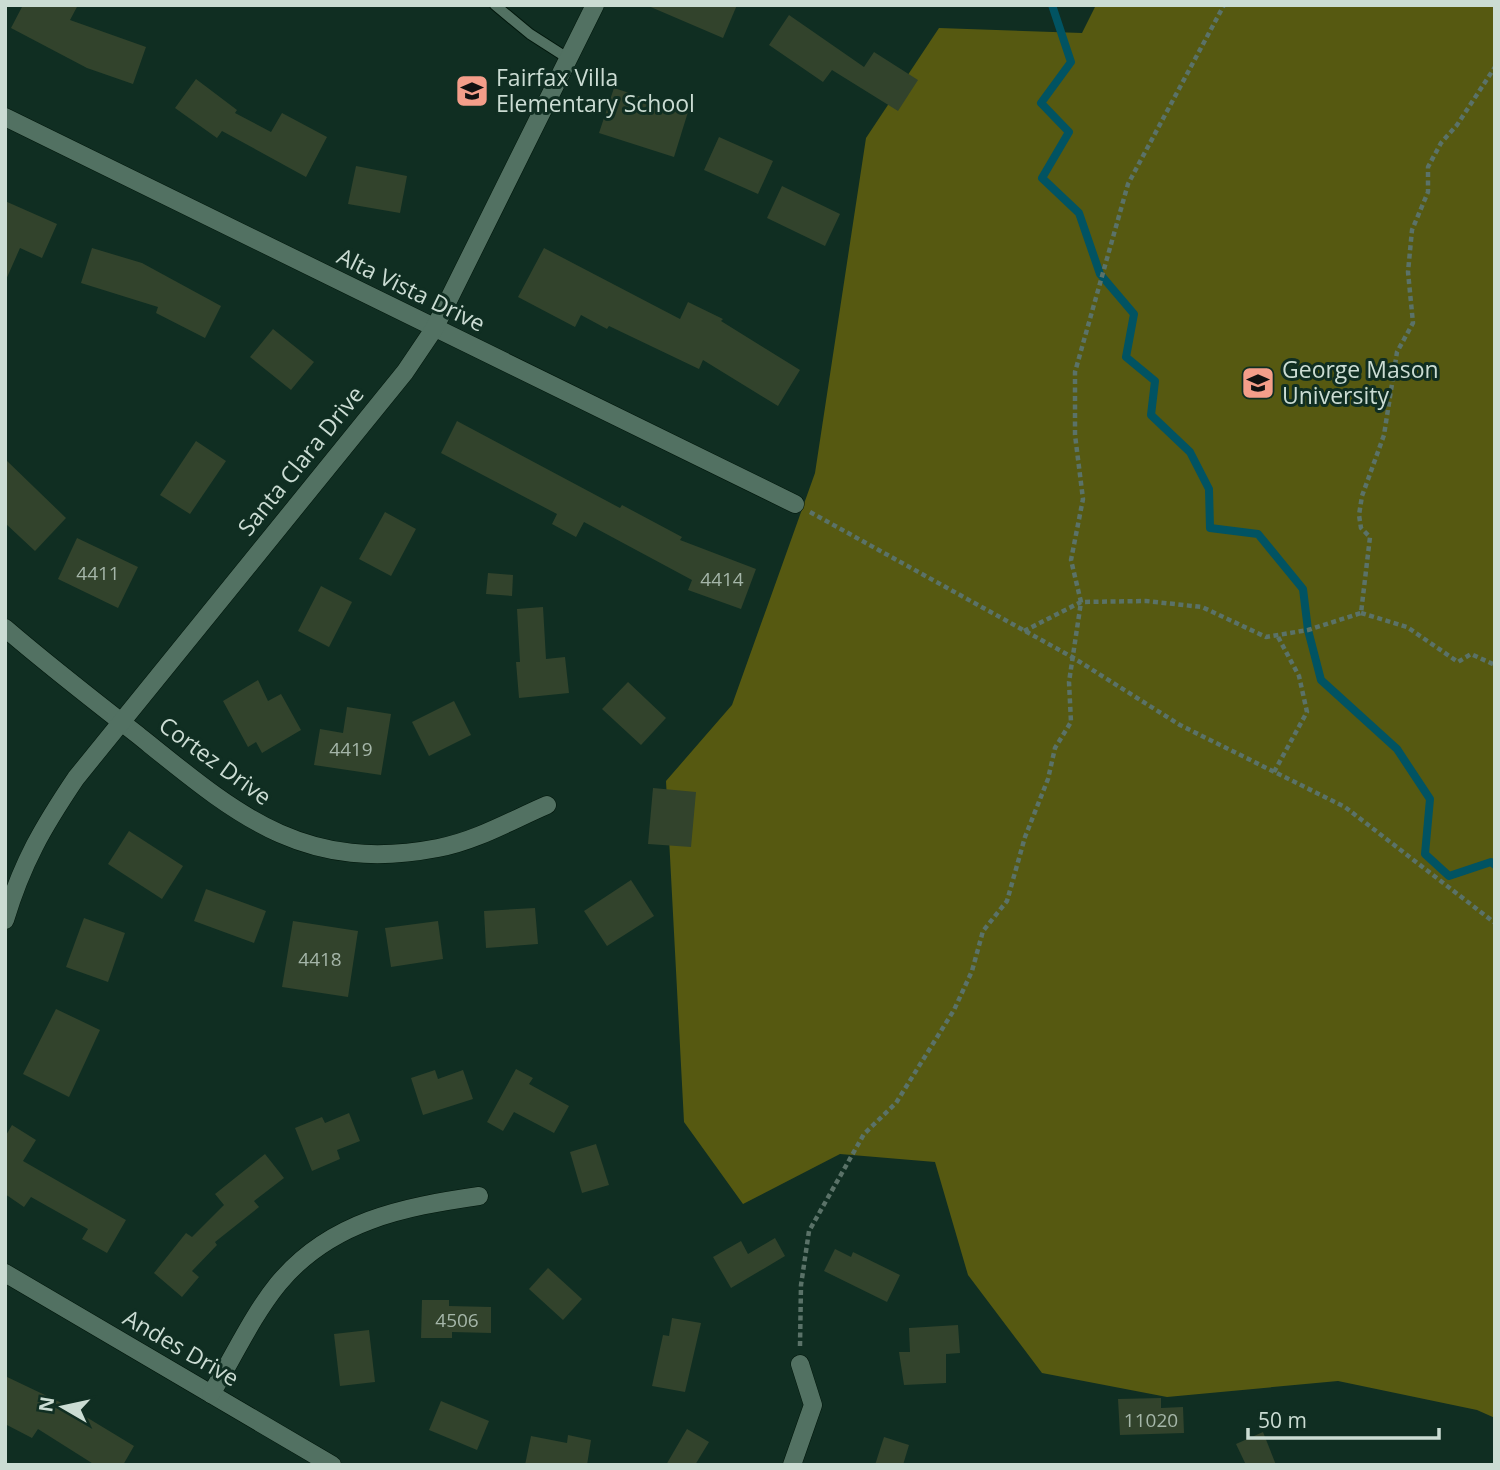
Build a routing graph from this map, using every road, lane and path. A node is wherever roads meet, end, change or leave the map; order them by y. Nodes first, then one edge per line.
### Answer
1 (495, 5) edge
2 (596, 5) edge
3 (1224, 5) edge
4 (569, 59) junction
5 (1495, 67) edge
6 (5, 117) edge
7 (434, 329) junction
8 (795, 504) joint
9 (1081, 602) junction
10 (1361, 613) junction
11 (5, 628) edge
12 (1024, 631) junction
13 (1277, 635) junction
14 (1072, 657) junction
15 (1495, 665) edge
16 (121, 722) junction
17 (1274, 772) junction
18 (547, 805) dead end
19 (5, 920) edge
20 (1495, 923) edge
21 (479, 1196) dead end
22 (5, 1273) edge
23 (800, 1364) joint
24 (211, 1394) junction
25 (332, 1465) edge
26 (792, 1465) edge

1 - 4 lane
2 - 4 street, Santa Clara Drive
3 - 9 path
4 - 7 street, Santa Clara Drive
5 - 10 path
6 - 7 street, Alta Vista Drive
7 - 8 street, Alta Vista Drive
7 - 16 street, Santa Clara Drive
8 - 12 path
9 - 12 path
9 - 13 path
9 - 14 path
10 - 13 path
10 - 15 path
11 - 16 street, Cortez Drive
12 - 14 path
13 - 17 path
14 - 17 path
14 - 23 path
16 - 18 street, Cortez Drive
16 - 19 street, Santa Clara Drive
17 - 20 path
21 - 24 street
22 - 24 street, Andes Drive
23 - 26 street
24 - 25 street, Andes Drive

